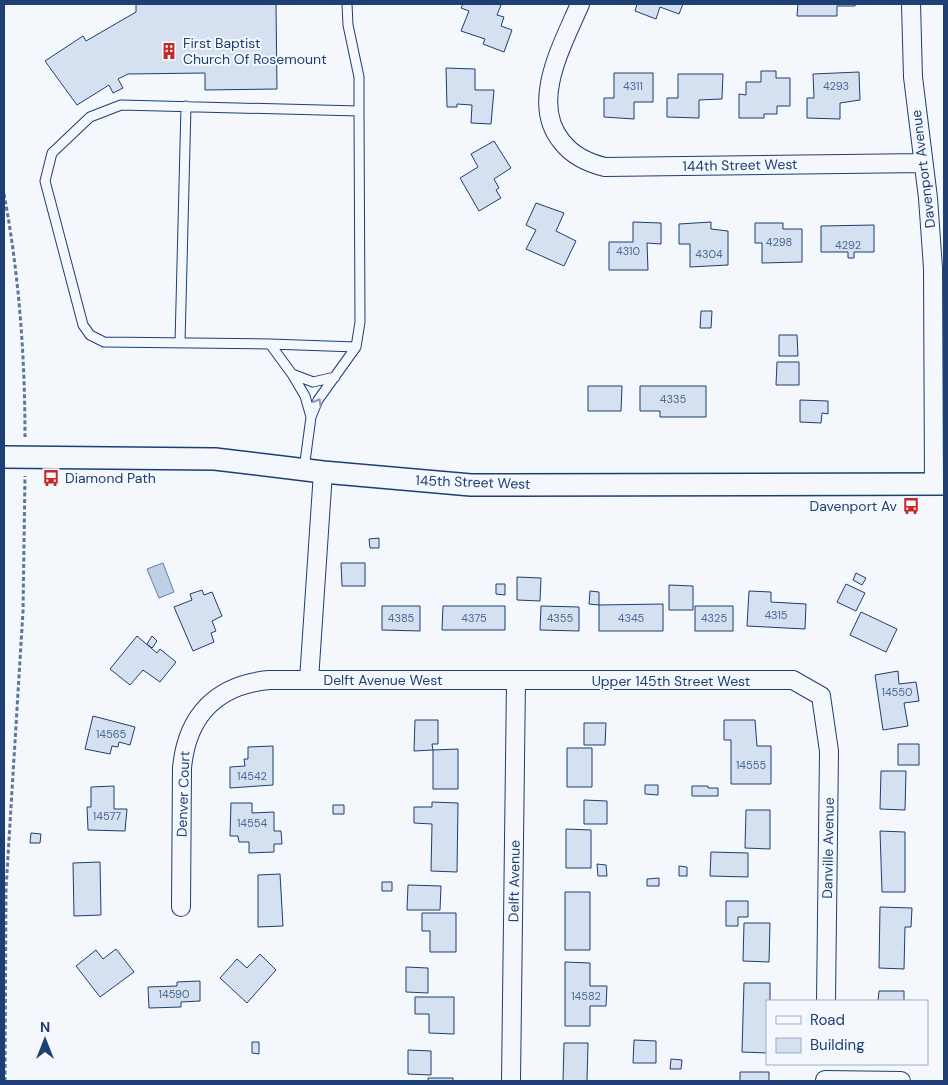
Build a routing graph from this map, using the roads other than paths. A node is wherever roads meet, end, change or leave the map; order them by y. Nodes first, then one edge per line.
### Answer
1 (347, 4) edge
2 (580, 4) edge
3 (911, 4) edge
4 (186, 106) junction
5 (359, 110) junction
6 (923, 163) junction
7 (180, 343) junction
8 (270, 344) junction
9 (356, 347) junction
10 (292, 374) junction
11 (335, 376) junction
12 (310, 417) junction
13 (4, 457) edge
14 (314, 470) junction
15 (939, 484) edge
16 (309, 680) junction
17 (516, 681) junction
18 (822, 696) joint
19 (181, 907) dead end
20 (826, 1000) edge
21 (825, 1075) edge
22 (511, 1081) edge
23 (901, 1081) edge

1 - 5 lane
2 - 6 street, 144th Street West
3 - 6 street, Davenport Avenue
4 - 5 lane
4 - 7 lane
4 - 7 lane
5 - 9 lane
6 - 15 street, Davenport Avenue
7 - 8 lane
8 - 9 lane
8 - 10 lane
9 - 11 lane
10 - 11 lane
10 - 12 lane
12 -> 11 lane
12 - 14 lane
13 - 14 street, 145th Street West
14 - 15 street, 145th Street West
14 - 16 street, Delft Avenue West
16 - 17 street, Delft Avenue West
16 - 19 street, Denver Court
17 - 18 street, Upper 145th Street West
17 - 22 street, Delft Avenue
18 - 20 street, Danville Avenue
21 - 23 street

